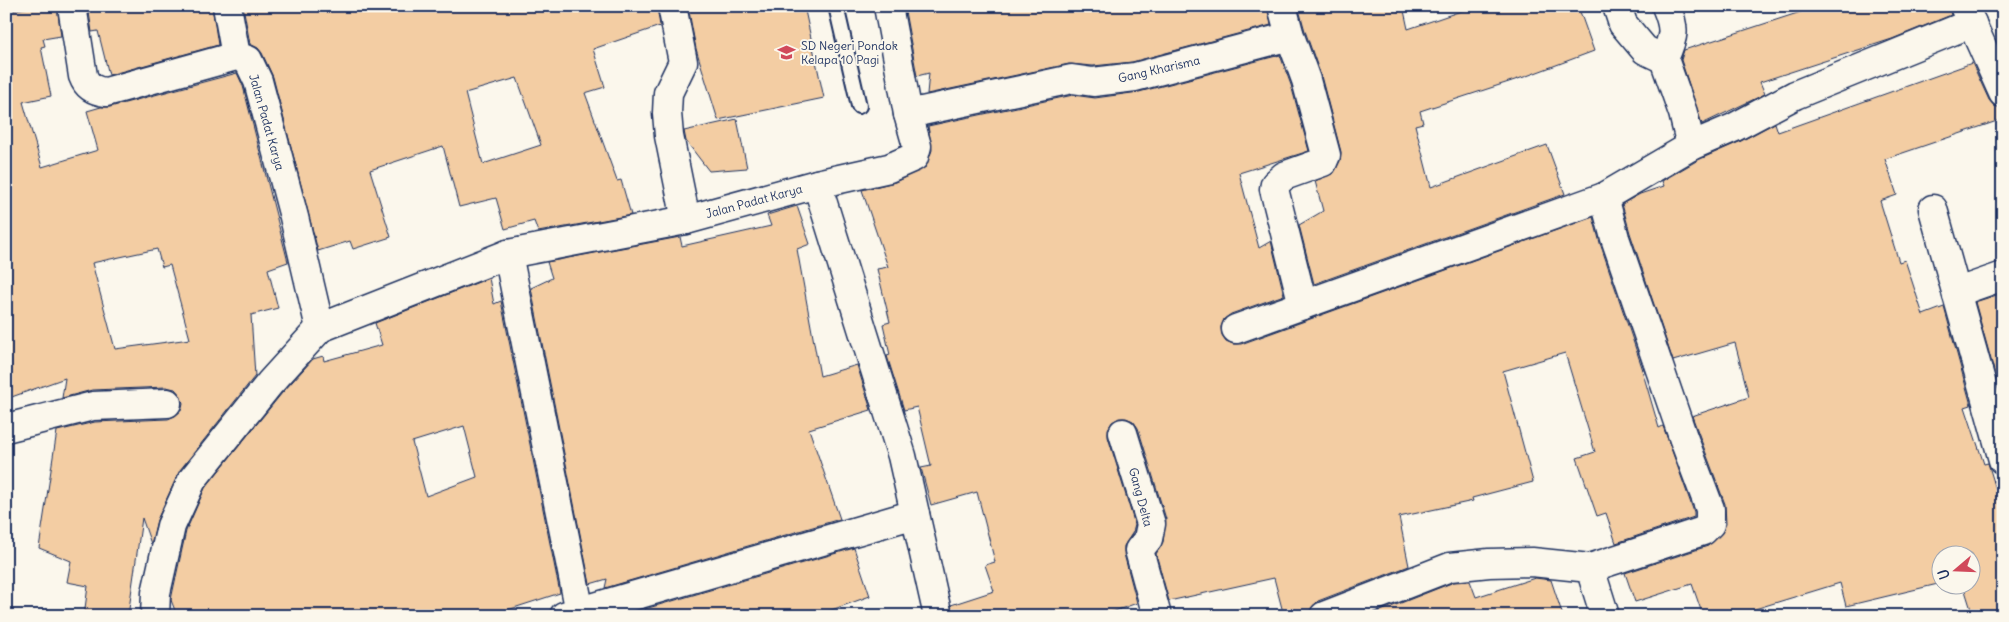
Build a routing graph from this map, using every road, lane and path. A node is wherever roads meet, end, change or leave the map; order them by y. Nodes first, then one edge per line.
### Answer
1 (72, 6) edge
2 (227, 6) edge
3 (672, 6) edge
4 (836, 6) edge
5 (888, 6) edge
6 (1282, 6) edge
7 (1617, 6) edge
8 (1666, 6) edge
9 (1968, 14) edge
10 (1290, 36) junction
11 (236, 56) junction
12 (1664, 59) junction
13 (2003, 93) edge
14 (859, 106) dead end
15 (908, 114) junction
16 (1691, 146) junction
17 (817, 184) junction
18 (1604, 197) junction
19 (1932, 210) dead end
20 (686, 220) junction
21 (508, 254) junction
22 (2003, 276) edge
23 (1957, 295) junction
24 (1303, 305) junction
25 (320, 328) junction
26 (1236, 328) dead end
27 (168, 403) dead end
28 (6, 428) edge
29 (1123, 433) dead end
30 (2001, 447) edge
31 (915, 514) junction
32 (1590, 568) junction
33 (572, 614) edge
34 (155, 616) edge
35 (938, 616) edge
36 (1156, 616) edge
37 (1324, 616) edge
38 (1605, 616) edge

1 - 11 street
2 - 11 street
3 - 20 street
4 - 14 lane
5 - 15 street
6 - 10 street
7 - 12 street
8 - 12 street
9 - 13 street
9 - 16 street
10 - 15 street, Gang Kharisma
10 - 24 street
11 - 25 street, Jalan Padat Karya
12 - 16 street
15 - 17 street
16 - 18 street
17 - 20 street, Jalan Padat Karya
17 - 31 street, Jalan Padat Karya
18 - 24 street
18 - 32 street
19 - 23 street
20 - 21 street, Jalan Padat Karya
21 - 25 street, Jalan Padat Karya
21 - 33 street
22 - 23 street
23 - 30 street
24 - 26 street
25 - 34 street, Jalan Padat Karya
27 - 28 street
29 - 36 street, Gang Delta
31 - 33 street
31 - 35 street, Jalan Padat Karya
32 - 37 street
32 - 38 street

